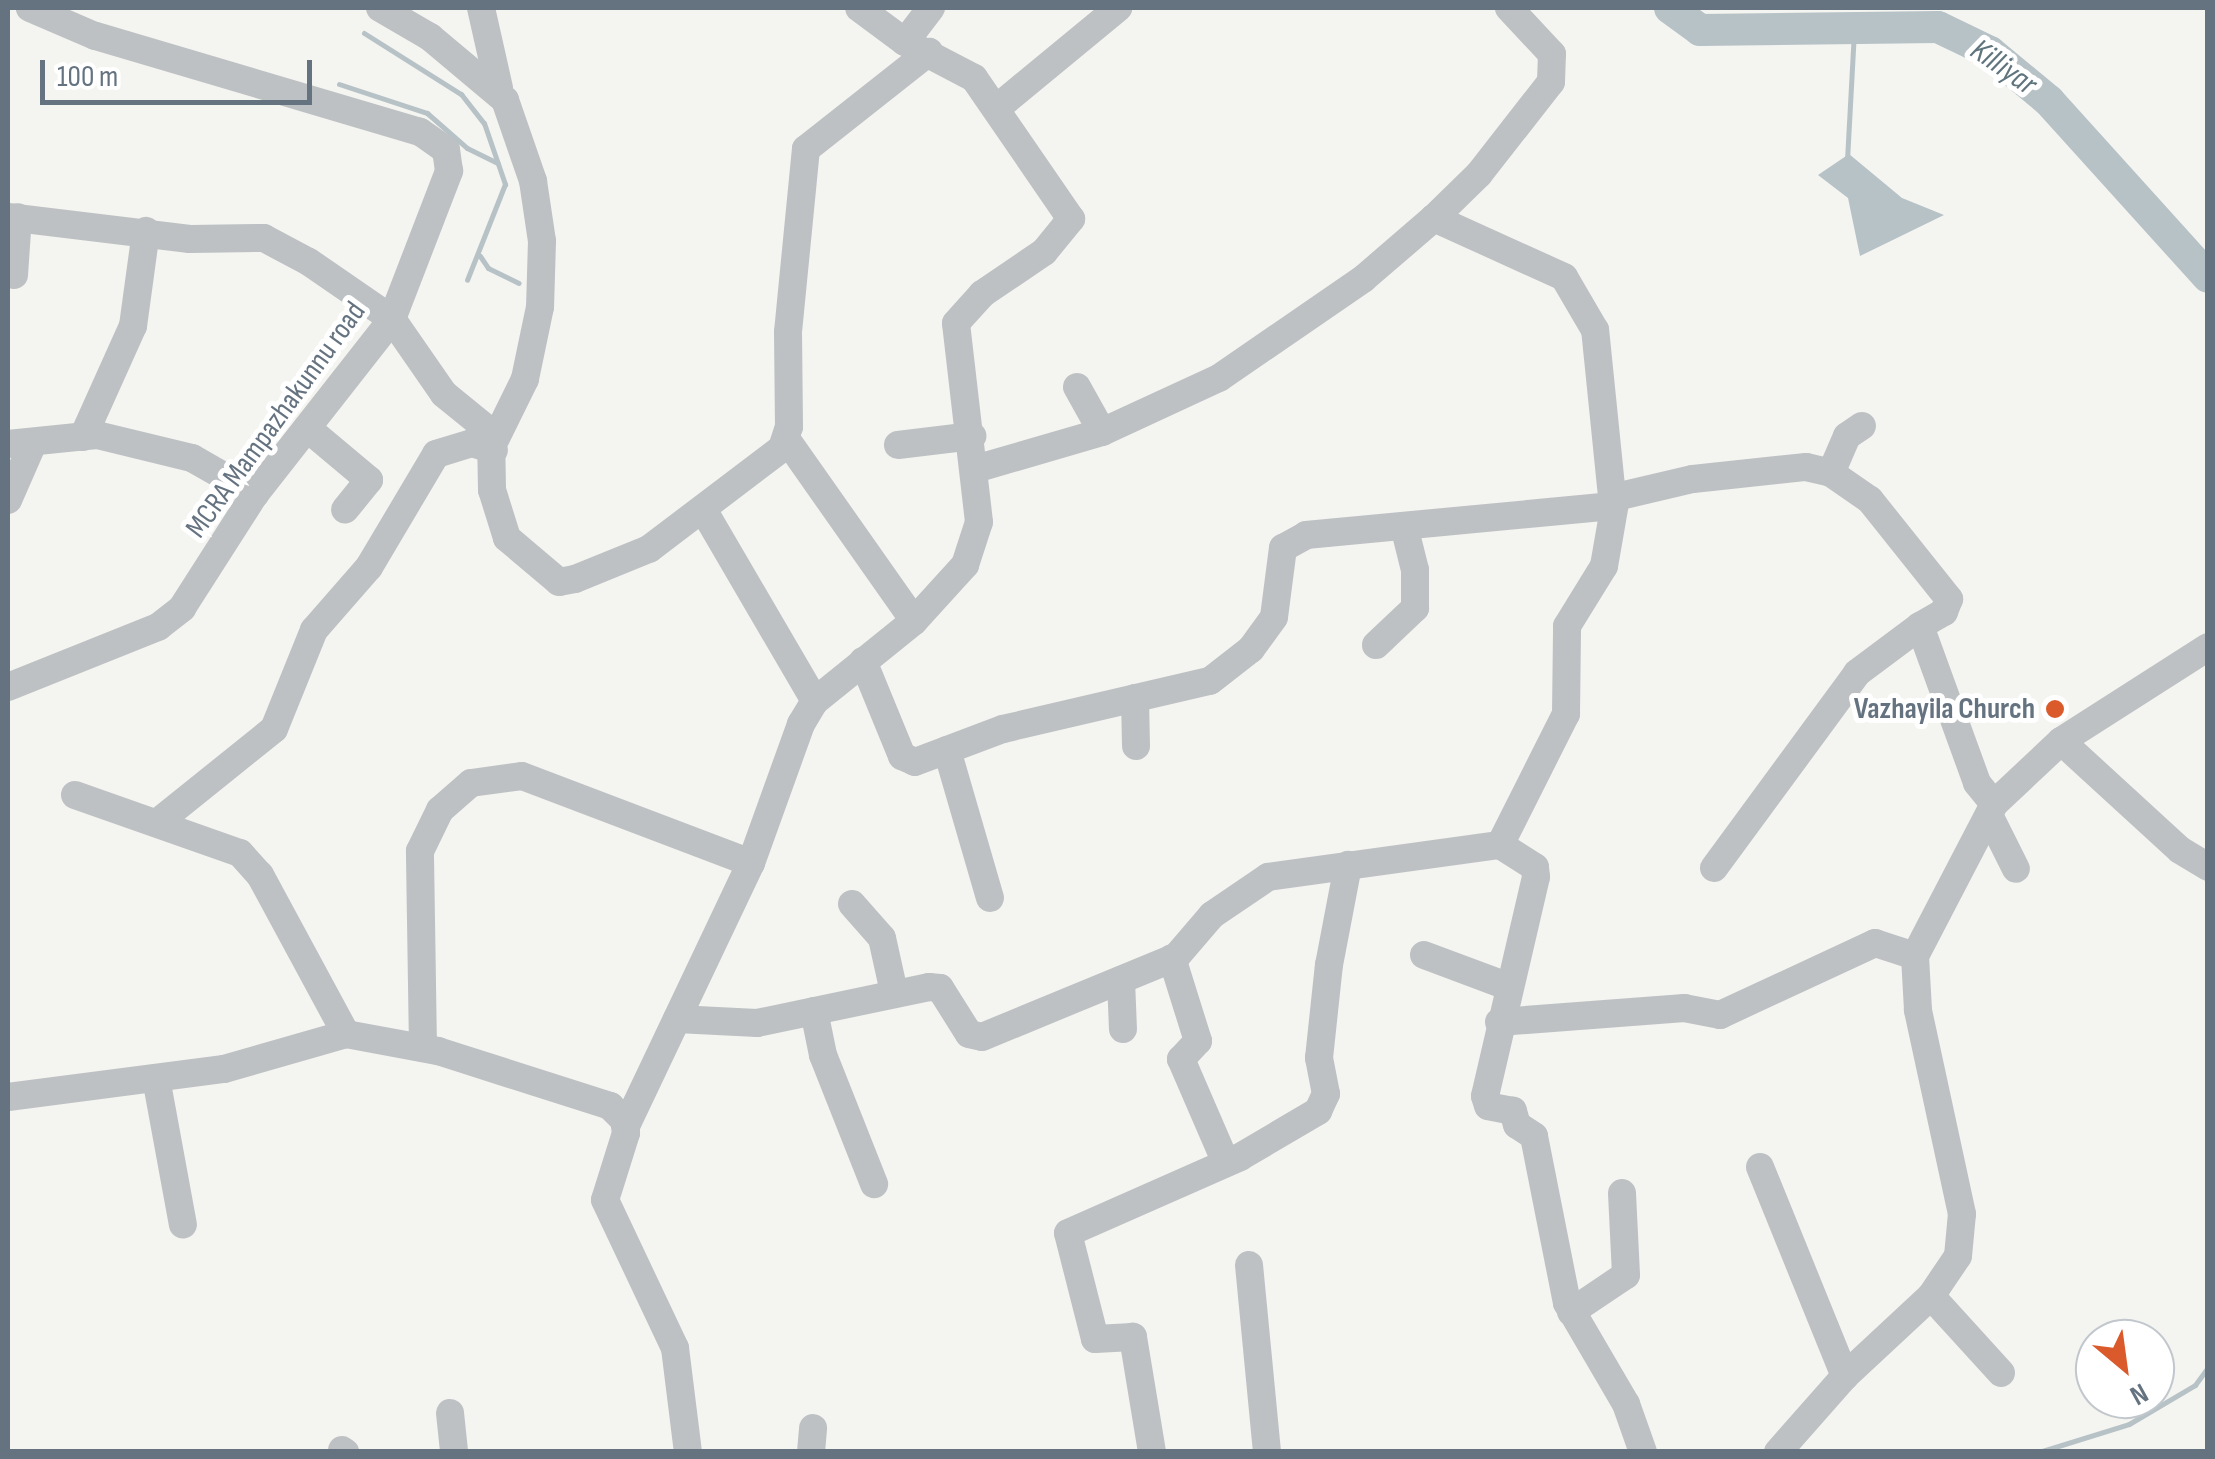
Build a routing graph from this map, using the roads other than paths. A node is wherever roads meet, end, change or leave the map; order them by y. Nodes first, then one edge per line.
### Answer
1 (30, 8) edge
2 (380, 8) edge
3 (481, 8) edge
4 (859, 8) edge
5 (931, 8) edge
6 (1118, 8) edge
7 (1509, 8) edge
8 (917, 47) junction
9 (505, 100) junction
10 (998, 107) junction
11 (13, 217) edge
12 (1434, 218) junction
13 (146, 232) junction
14 (14, 275) dead end
15 (392, 320) junction
16 (1077, 387) dead end
17 (1862, 426) dead end
18 (306, 428) junction
19 (1102, 432) junction
20 (972, 436) junction
21 (82, 437) junction
22 (787, 440) junction
23 (20, 444) edge
24 (495, 444) junction
25 (898, 445) dead end
26 (976, 469) junction
27 (1831, 473) junction
28 (255, 494) junction
29 (8, 500) edge
30 (1613, 506) junction
31 (344, 510) dead end
32 (704, 511) junction
33 (1404, 526) junction
34 (914, 621) junction
35 (1920, 626) junction
36 (1376, 646) dead end
37 (2208, 647) edge
38 (864, 661) junction
39 (8, 687) edge
40 (1134, 698) junction
41 (816, 700) junction
42 (2061, 741) junction
43 (1136, 746) dead end
44 (947, 750) junction
45 (75, 794) dead end
46 (1991, 809) junction
47 (157, 824) junction
48 (1500, 846) junction
49 (752, 862) junction
50 (1348, 865) junction
51 (2208, 867) edge
52 (1714, 868) dead end
53 (2016, 869) dead end
54 (990, 898) dead end
55 (852, 904) dead end
56 (1424, 955) dead end
57 (1915, 956) junction
58 (1172, 958) junction
59 (1120, 980) junction
60 (1507, 986) junction
61 (894, 992) junction
62 (814, 1011) junction
63 (677, 1019) junction
64 (1500, 1022) junction
65 (1123, 1029) dead end
66 (346, 1034) junction
67 (423, 1048) junction
68 (156, 1078) junction
69 (8, 1097) edge
70 (626, 1126) junction
71 (1226, 1163) junction
72 (1760, 1167) dead end
73 (874, 1184) dead end
74 (1622, 1193) dead end
75 (184, 1225) dead end
76 (1250, 1265) dead end
77 (1932, 1296) junction
78 (1571, 1312) junction
79 (2001, 1373) dead end
80 (1845, 1376) junction
81 (450, 1413) dead end
82 (454, 1452) edge
83 (688, 1452) edge
84 (1152, 1452) edge
85 (1267, 1452) edge
86 (1642, 1452) edge
87 (1778, 1452) edge

1 - 15 street, MCRA Mampazhakunnu road
2 - 9 street
3 - 9 street
4 - 8 street
5 - 8 street
6 - 10 street
7 - 12 street
8 - 10 street
8 - 22 street
9 - 24 street
10 - 20 street
11 - 13 street
11 - 14 street
12 - 19 street
12 - 30 street
13 - 15 street
13 - 21 street
15 - 18 street, MCRA Mampazhakunnu road
15 - 24 street
16 - 19 street
17 - 27 street
18 - 28 street, MCRA Mampazhakunnu road
18 - 31 street
19 - 26 street
20 - 25 street
20 - 26 street
21 - 23 street
21 - 28 street
22 - 32 street
22 - 34 street
23 - 29 street
24 - 32 street
24 - 47 street
26 - 34 street
27 - 30 street
27 - 35 street
28 - 39 street, MCRA Mampazhakunnu road
30 - 33 street
30 - 48 street
32 - 41 street
33 - 36 street
33 - 40 street
34 - 38 street
35 - 46 street
35 - 52 street
37 - 42 street
38 - 41 street
38 - 44 street
40 - 43 street
40 - 44 street
41 - 49 street
42 - 46 street
42 - 51 street
44 - 54 street
45 - 47 street
46 - 53 street
46 - 57 street
47 - 66 street
48 - 50 street
48 - 60 street
49 - 63 street
49 - 67 street
50 - 58 street
50 - 71 street
55 - 61 street
56 - 60 street
57 - 64 street
57 - 77 street
58 - 59 street
58 - 71 street
59 - 61 street
59 - 65 street
60 - 64 street
61 - 62 street
62 - 63 street
62 - 73 street
63 - 70 street
64 - 78 street
66 - 67 street
66 - 68 street
67 - 70 street
68 - 69 street
68 - 75 street
70 - 83 street
71 - 84 street
72 - 80 street
74 - 78 street
76 - 85 street
77 - 79 street
77 - 80 street
78 - 86 street
80 - 87 street
81 - 82 street

